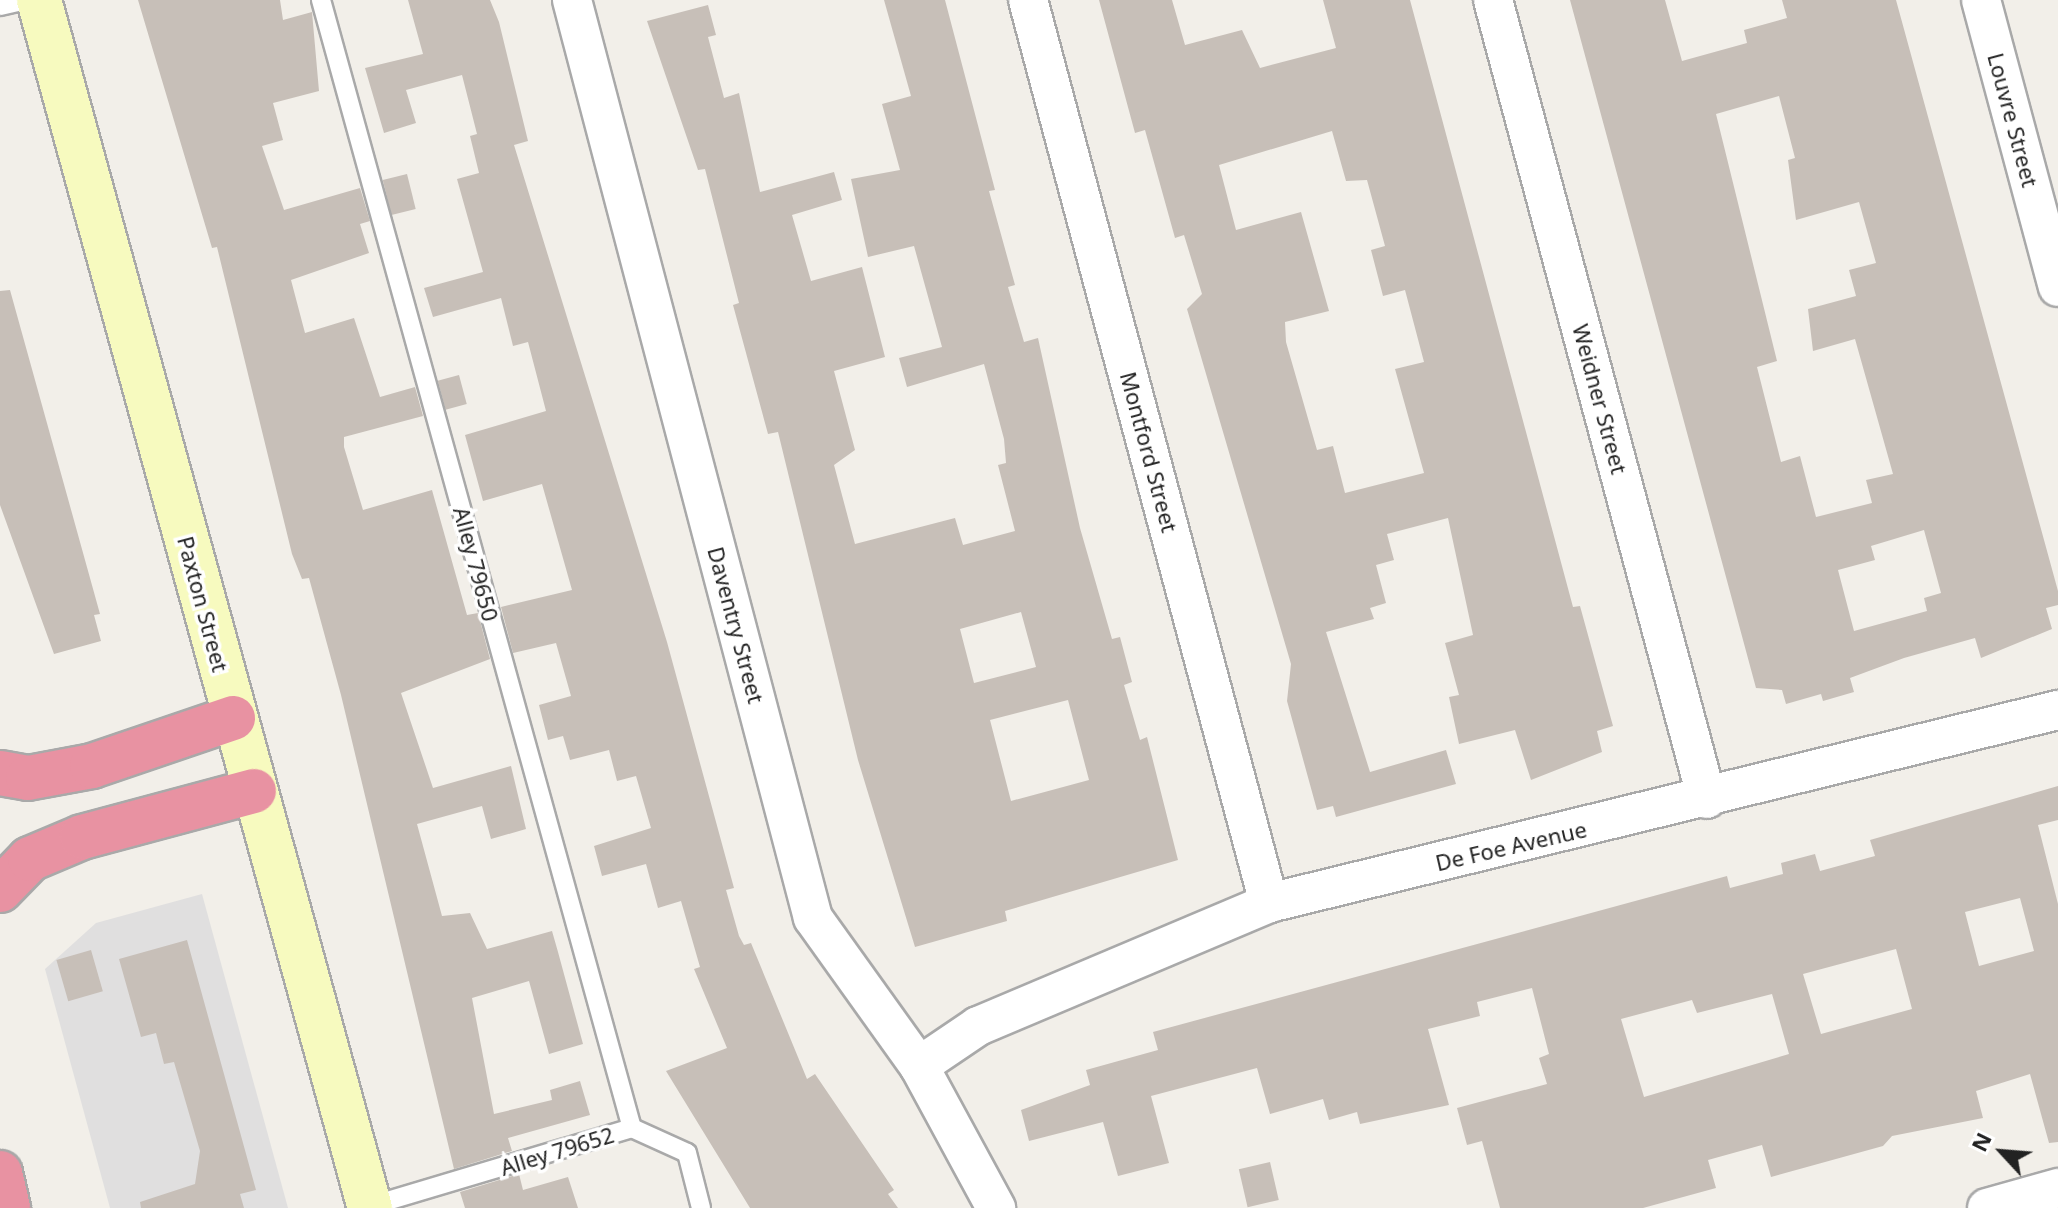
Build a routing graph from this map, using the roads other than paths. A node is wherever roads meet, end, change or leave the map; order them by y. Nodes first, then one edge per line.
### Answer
1 (25, 0) edge
2 (39, 0) edge
3 (321, 0) edge
4 (572, 0) edge
5 (1028, 0) edge
6 (1493, 0) edge
7 (1981, 0) edge
8 (0, 6) edge
9 (2058, 287) edge
10 (2058, 710) edge
11 (233, 718) junction
12 (0, 773) edge
13 (254, 791) junction
14 (1707, 799) junction
15 (0, 890) edge
16 (1269, 903) junction
17 (919, 1066) junction
18 (632, 1128) junction
19 (0, 1173) edge
20 (2058, 1188) edge
21 (8, 1208) edge
22 (368, 1208) edge
23 (701, 1208) edge
24 (996, 1208) edge
25 (1987, 1208) edge

1 - 8 lane
2 - 11 main road, Paxton Street
3 - 18 lane, Alley 79650
4 - 17 street, Daventry Street
5 - 16 street, Montford Street
6 - 14 street, Weidner Street
7 - 9 street, Louvre Street
10 - 14 street, De Foe Avenue
11 - 12 highway
11 - 13 main road, Paxton Street
13 - 15 highway
13 - 22 main road, Paxton Street
14 - 16 street, De Foe Avenue
16 - 17 street, De Foe Avenue
17 - 24 street, Daventry Street
18 - 22 lane, Alley 79652
18 - 23 lane, Alley 79652
19 - 21 highway
20 - 25 street

